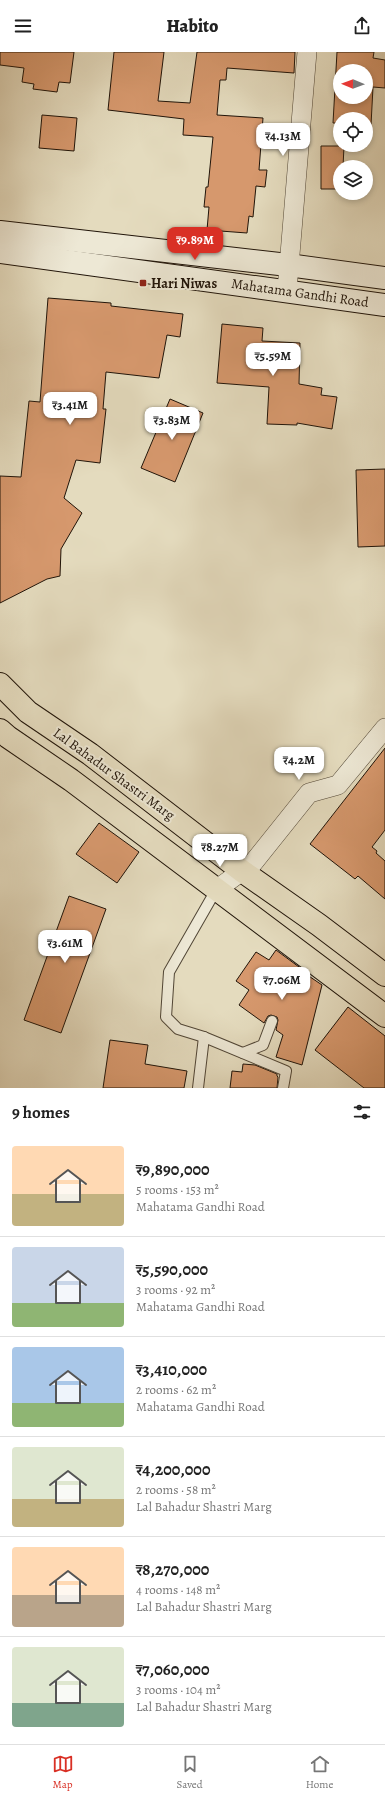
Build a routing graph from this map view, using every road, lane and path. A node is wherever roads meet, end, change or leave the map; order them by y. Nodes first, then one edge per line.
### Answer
1 (307, 52) edge
2 (0, 232) edge
3 (0, 252) edge
4 (288, 265) junction
5 (385, 278) edge
6 (287, 290) junction
7 (385, 305) edge
8 (0, 684) edge
9 (385, 728) edge
10 (0, 730) edge
11 (242, 871) junction
12 (216, 890) junction
13 (385, 975) edge
14 (385, 1016) edge
15 (272, 1021) dead end
16 (204, 1037) junction
17 (243, 1053) junction
18 (198, 1088) edge
19 (283, 1088) edge

1 - 4 street
2 - 4 main road, Mahatama Gandhi Road
3 - 6 main road, Mahatama Gandhi Road
4 - 5 main road, Mahatama Gandhi Road
4 - 6 street
6 - 7 main road, Mahatama Gandhi Road
8 - 11 main road, Lal Bahadur Shastri Marg
9 - 11 street
10 - 12 main road
11 - 12 street
11 - 13 main road, Lal Bahadur Shastri Marg
12 - 14 main road
12 - 16 lane
15 - 17 lane
16 - 17 lane
16 - 18 lane
17 - 19 lane

